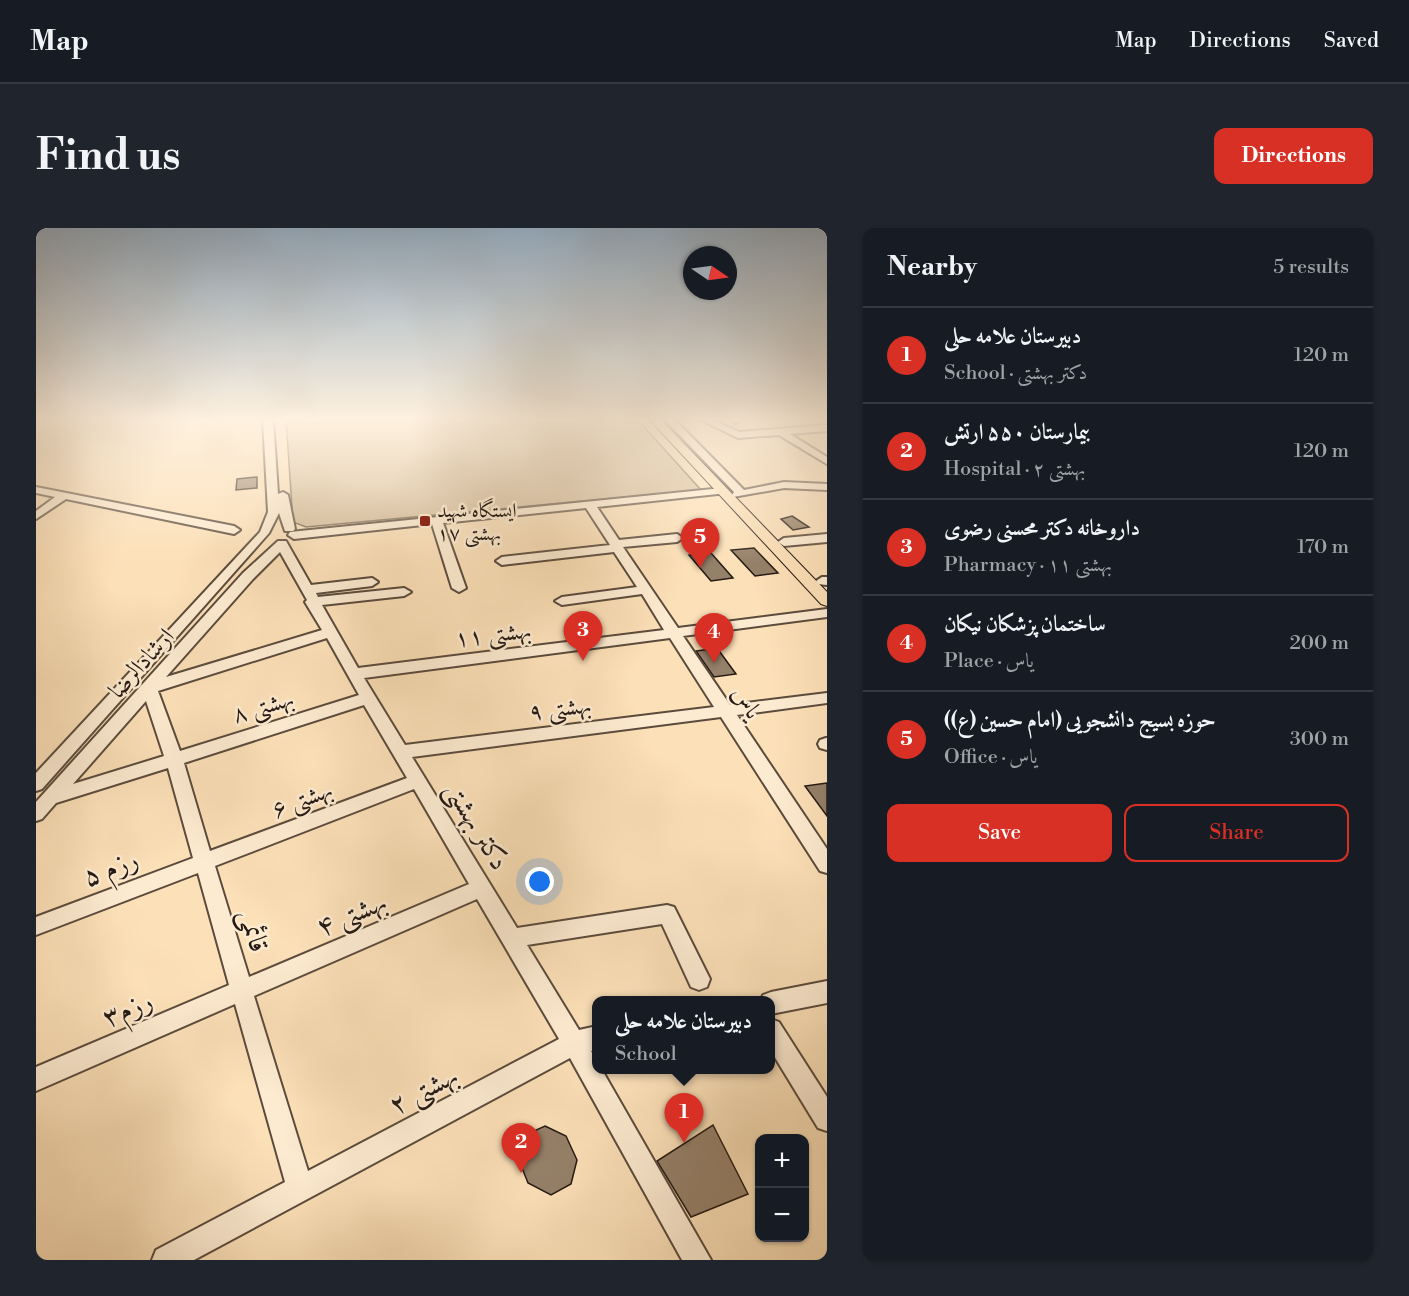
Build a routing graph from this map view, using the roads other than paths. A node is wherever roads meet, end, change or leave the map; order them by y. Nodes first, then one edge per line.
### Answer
1 (271, 467) edge
2 (281, 467) edge
3 (700, 467) edge
4 (712, 467) edge
5 (714, 467) edge
6 (825, 480) edge
7 (36, 490) edge
8 (723, 491) junction
9 (739, 494) junction
10 (64, 496) junction
11 (589, 504) junction
12 (36, 516) edge
13 (436, 519) junction
14 (234, 530) dead end
15 (263, 533) junction
16 (289, 536) junction
17 (677, 538) dead end
18 (827, 538) edge
19 (784, 542) junction
20 (616, 546) junction
21 (502, 561) dead end
22 (228, 570) junction
23 (249, 576) junction
24 (372, 582) dead end
25 (825, 583) edge
26 (459, 588) dead end
27 (645, 591) junction
28 (404, 592) dead end
29 (309, 596) junction
30 (562, 601) dead end
31 (827, 601) edge
32 (827, 613) edge
33 (330, 632) junction
34 (674, 633) junction
35 (354, 674) junction
36 (149, 688) junction
37 (368, 698) junction
38 (827, 698) edge
39 (725, 711) junction
40 (400, 752) junction
41 (174, 759) junction
42 (417, 781) junction
43 (36, 784) edge
44 (50, 799) junction
45 (36, 814) edge
46 (204, 862) junction
47 (827, 865) edge
48 (483, 888) junction
49 (36, 926) edge
50 (513, 938) junction
51 (699, 980) dead end
52 (241, 991) junction
53 (827, 992) edge
54 (775, 1002) edge
55 (775, 1036) edge
56 (586, 1041) edge
57 (603, 1074) edge
58 (36, 1079) edge
59 (827, 1119) edge
60 (300, 1189) junction
61 (166, 1260) edge
62 (697, 1260) edge

1 - 15 street
2 - 16 street, دکتر بهشتی
3 - 8 main road
4 - 9 main road
5 - 9 street
6 - 9 street
7 - 10 street
8 - 11 street
8 - 31 main road
9 - 19 main road
10 - 12 street
10 - 14 street
11 - 13 street
11 - 20 street, یاس
13 - 16 street
13 - 26 street
15 - 16 street
15 - 16 street
15 - 22 street, ارشادالرضا
16 - 23 street, ارشادالرضا
16 - 29 street, دکتر بهشتی
17 - 20 street
18 - 19 street
19 - 25 main road
20 - 21 street
20 - 27 street, یاس
22 - 23 street
22 - 43 street, ارشادالرضا
23 - 36 street, ارشادالرضا
24 - 29 street
27 - 30 street
27 - 34 street, یاس
28 - 29 street
29 - 33 street, دکتر بهشتی
32 - 34 street, بهشتی ۱۱
33 - 35 street, دکتر بهشتی
33 - 36 street
34 - 35 street, بهشتی ۱۱
34 - 39 street, یاس
35 - 37 street, دکتر بهشتی
36 - 41 street, قائمی
36 - 44 street, ارشادالرضا
37 - 40 street, دکتر بهشتی
37 - 41 street, بهشتی ۸
38 - 39 street, بهشتی ۹
39 - 40 street, بهشتی ۹
39 - 47 street, یاس
40 - 42 street, دکتر بهشتی
41 - 44 street, بهشتی ۸
41 - 46 street, قائمی
42 - 46 street, بهشتی ۶
42 - 48 street, دکتر بهشتی
44 - 45 street, ارشادالرضا
46 - 49 street, رزم ۵
46 - 52 street, قائمی
48 - 50 street, دکتر بهشتی
48 - 52 street, بهشتی ۴
50 - 51 street
50 - 56 street, دکتر بهشتی
52 - 58 street, رزم۳
52 - 60 street, قائمی
53 - 54 street
55 - 59 street
56 - 60 street, بهشتی ۲
57 - 62 street, دکتر بهشتی
60 - 61 street, بهشتی ۲

